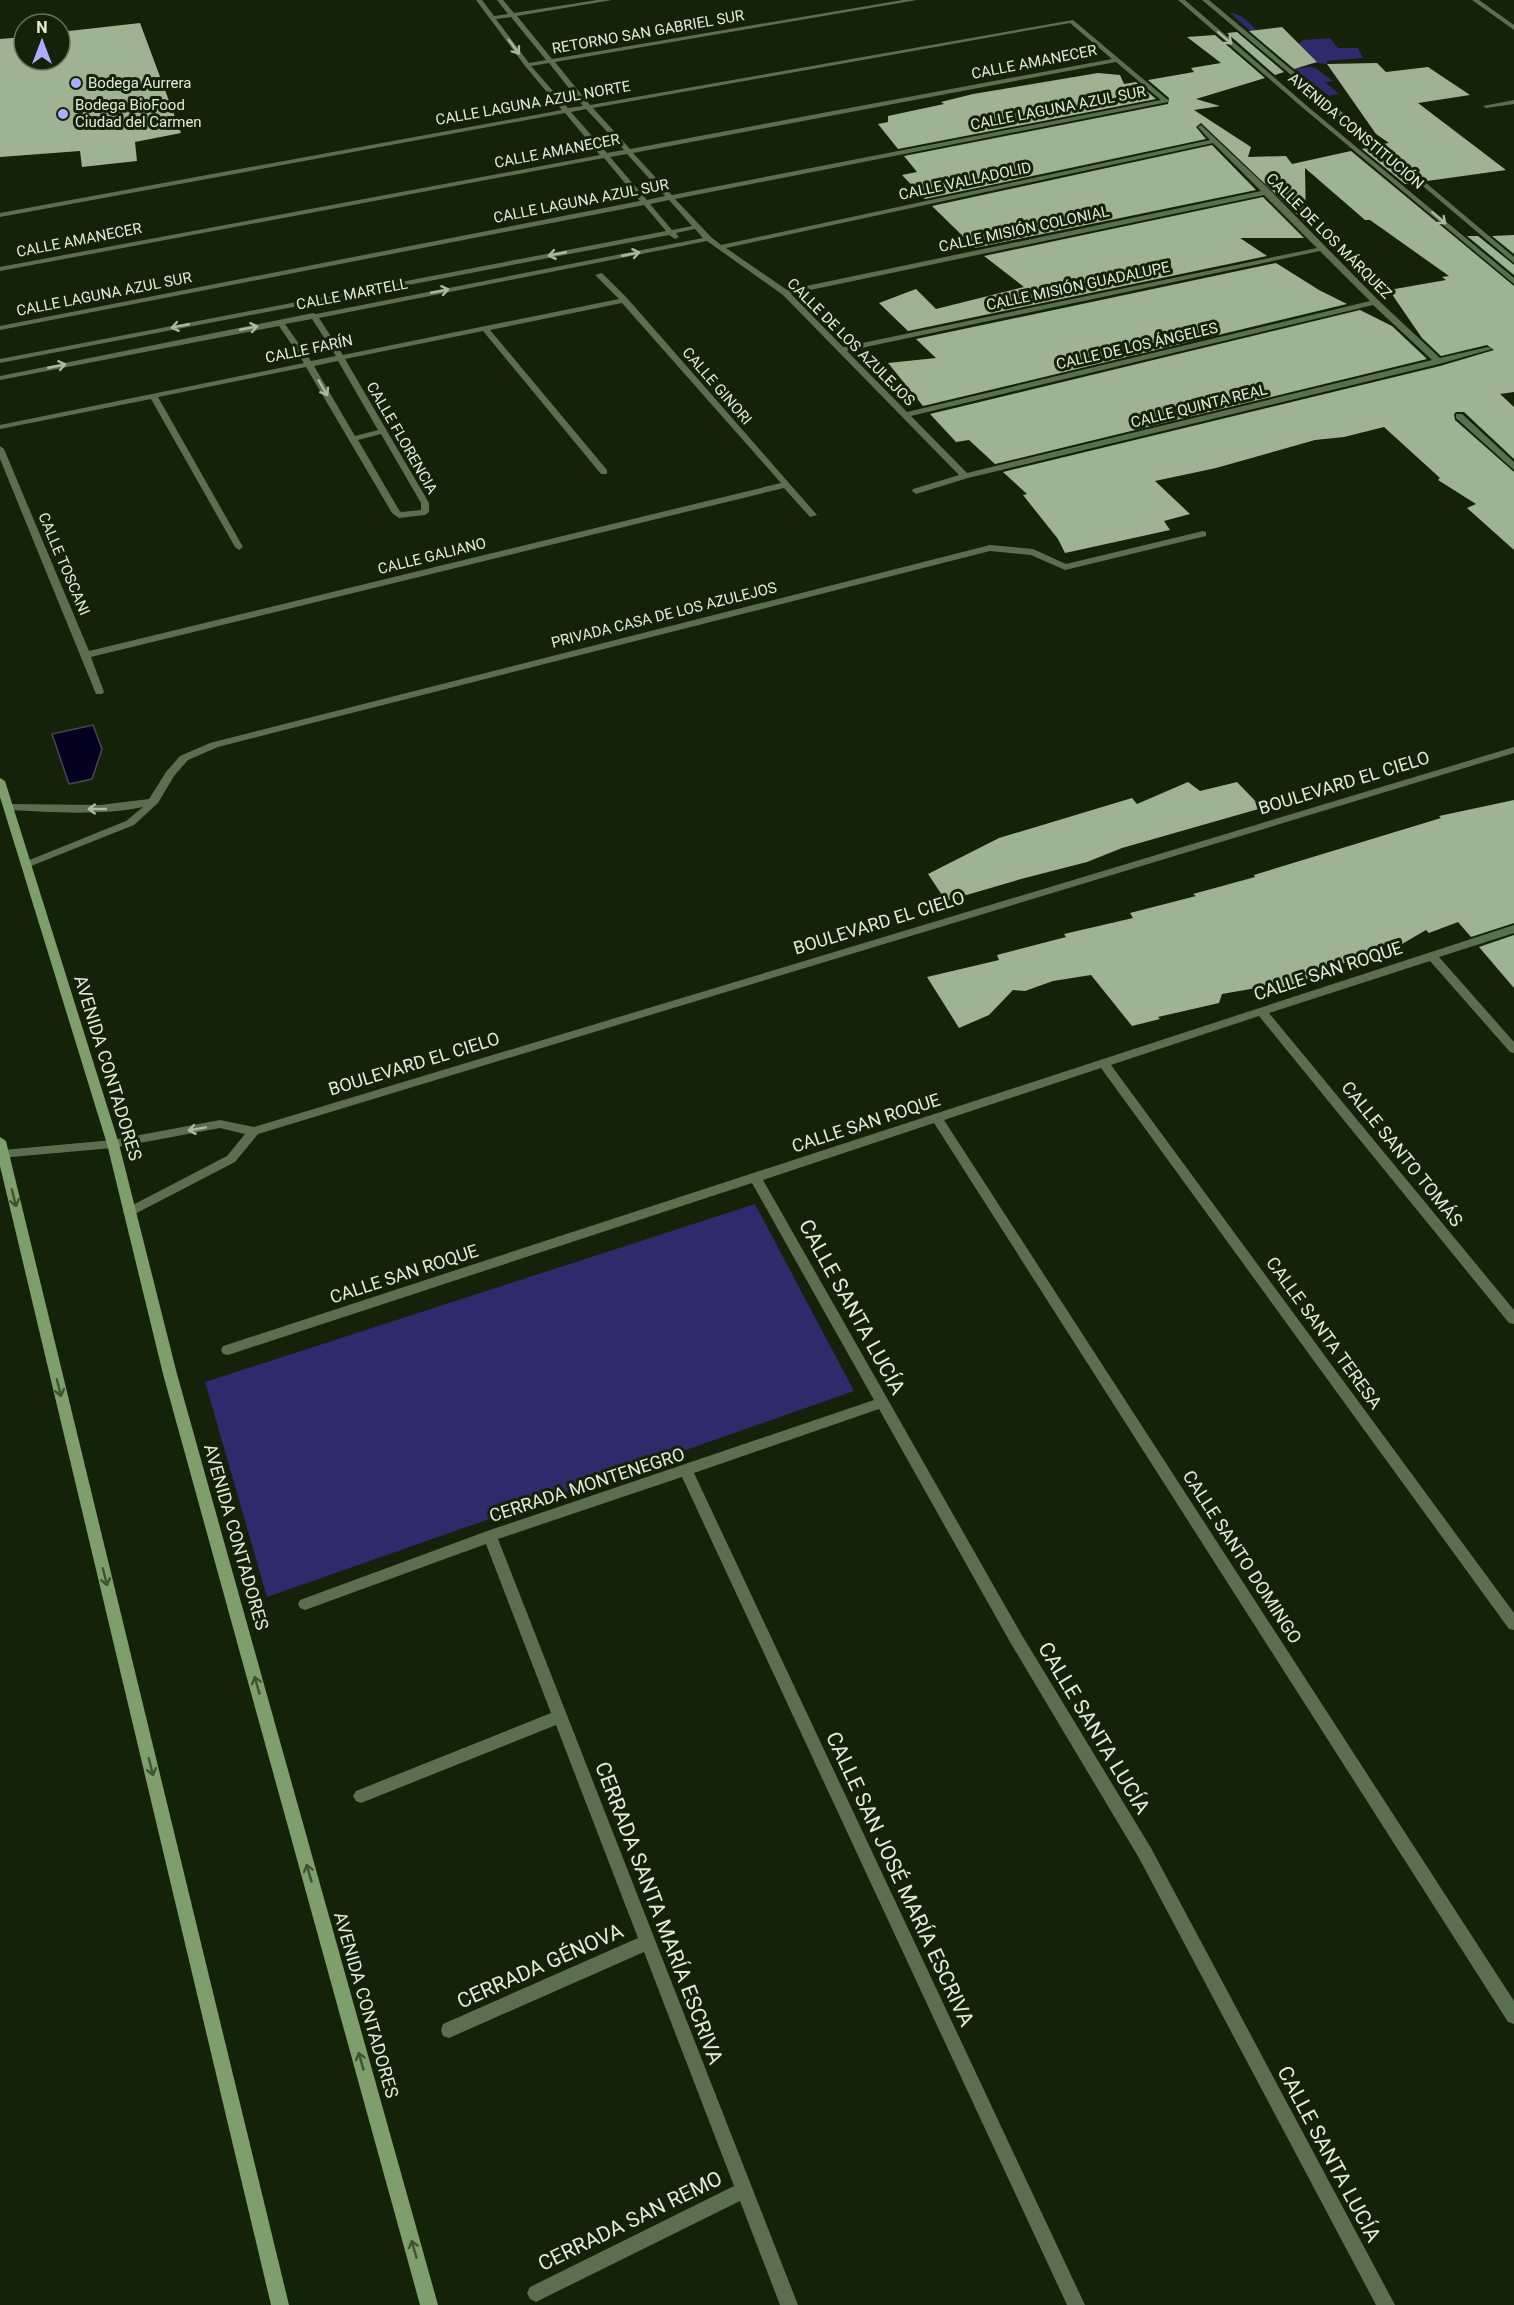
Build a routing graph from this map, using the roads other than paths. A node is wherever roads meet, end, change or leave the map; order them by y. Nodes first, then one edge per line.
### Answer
1 (479, 0) edge
2 (500, 0) edge
3 (609, 0) edge
4 (914, 0) edge
5 (1181, 0) edge
6 (1205, 0) edge
7 (1475, 0) edge
8 (514, 15) junction
9 (493, 18) junction
10 (1514, 28) edge
11 (1118, 60) junction
12 (552, 62) junction
13 (527, 65) junction
14 (1514, 102) edge
15 (588, 106) junction
16 (1486, 106) dead end
17 (565, 111) junction
18 (1201, 127) dead end
19 (1214, 141) junction
20 (628, 151) junction
21 (1385, 152) junction
22 (1362, 154) junction
23 (603, 156) junction
24 (1267, 192) junction
25 (670, 197) junction
26 (644, 202) junction
27 (0, 215) edge
28 (697, 227) junction
29 (671, 232) junction
30 (708, 239) junction
31 (681, 244) junction
32 (722, 248) junction
33 (1321, 249) junction
34 (1514, 261) edge
35 (0, 269) edge
36 (599, 275) dead end
37 (1514, 282) edge
38 (379, 288) junction
39 (786, 293) junction
40 (624, 300) junction
41 (388, 301) junction
42 (1375, 302) junction
43 (313, 315) junction
44 (221, 319) junction
45 (280, 322) junction
46 (0, 328) edge
47 (485, 328) junction
48 (230, 332) junction
49 (1488, 349) dead end
50 (841, 350) junction
51 (340, 357) junction
52 (0, 361) edge
53 (1439, 362) junction
54 (308, 363) junction
55 (0, 378) edge
56 (154, 397) junction
57 (905, 415) junction
58 (1459, 416) dead end
59 (0, 427) edge
60 (383, 431) junction
61 (353, 439) junction
62 (0, 449) edge
63 (1514, 467) edge
64 (604, 472) dead end
65 (965, 476) junction
66 (785, 485) junction
67 (915, 491) dead end
68 (813, 515) dead end
69 (1203, 534) dead end
70 (239, 547) dead end
71 (86, 655) junction
72 (99, 692) dead end
73 (1514, 750) edge
74 (0, 781) edge
75 (154, 801) junction
76 (8, 807) junction
77 (26, 865) junction
78 (1514, 929) edge
79 (1432, 956) junction
80 (1262, 1012) junction
81 (1514, 1050) edge
82 (1104, 1064) junction
83 (937, 1119) junction
84 (254, 1131) junction
85 (113, 1144) junction
86 (2, 1148) edge
87 (756, 1179) junction
88 (129, 1212) junction
89 (1514, 1319) edge
90 (228, 1350) dead end
91 (882, 1403) junction
92 (686, 1471) junction
93 (490, 1536) junction
94 (305, 1604) dead end
95 (1514, 1624) edge
96 (560, 1716) junction
97 (361, 1796) dead end
98 (648, 1942) junction
99 (1514, 2016) edge
100 (449, 2030) dead end
101 (744, 2190) junction
102 (536, 2293) dead end
103 (280, 2305) edge
104 (429, 2305) edge
105 (789, 2305) edge
106 (1076, 2305) edge
107 (1386, 2305) edge

1 - 9 street
2 - 8 street, CALLE DE LOS AZULEJOS
3 - 8 street
4 - 12 street, RETORNO SAN GABRIEL SUR
5 -> 22 street, AVENIDA CONSTITUCIÓN
6 - 21 street, AVENIDA CONSTITUCIÓN
7 - 10 street
8 - 9 street
8 - 12 street, CALLE DE LOS AZULEJOS
9 -> 13 street
11 - 15 street, CALLE LAGUNA AZUL NORTE
11 - 20 street, CALLE AMANECER
11 - 25 street, CALLE LAGUNA AZUL SUR
12 - 13 street, RETORNO SAN GABRIEL SUR
12 - 15 street, CALLE DE LOS AZULEJOS
13 - 17 street
14 - 16 street
15 - 17 street, CALLE LAGUNA AZUL NORTE
15 - 20 street, CALLE DE LOS AZULEJOS
17 - 23 street
17 - 27 street, CALLE LAGUNA AZUL NORTE
18 - 19 street, CALLE DE LOS MÁRQUEZ
19 - 24 street, CALLE DE LOS MÁRQUEZ
19 - 32 street, CALLE VALLADOLID
20 - 23 street, CALLE AMANECER
20 - 25 street, CALLE DE LOS AZULEJOS
21 - 22 street
21 - 34 street, AVENIDA CONSTITUCIÓN
22 -> 37 street, AVENIDA CONSTITUCIÓN
23 - 26 street
23 - 35 street, CALLE AMANECER
24 - 33 street, CALLE DE LOS MÁRQUEZ
24 - 39 street, CALLE MISIÓN COLONIAL
25 - 26 street, CALLE LAGUNA AZUL SUR
25 - 28 street, CALLE DE LOS AZULEJOS
26 - 29 street
26 - 46 street, CALLE LAGUNA AZUL SUR
28 - 29 street, CALLE MARTELL
28 - 30 street, CALLE DE LOS AZULEJOS
29 - 31 street
29 -> 38 street, CALLE MARTELL
30 - 31 street, CALLE MARTELL
30 - 32 street, CALLE DE LOS AZULEJOS
41 -> 31 street, CALLE MARTELL
32 - 39 street, CALLE DE LOS AZULEJOS
33 - 42 street, CALLE DE LOS MÁRQUEZ
33 - 50 street, CALLE MISIÓN GUADALUPE
36 - 40 street, CALLE GINORI
38 - 41 street
38 - 44 street, CALLE MARTELL
39 - 50 street, CALLE DE LOS AZULEJOS
40 - 47 street, CALLE FARÍN
40 - 66 street, CALLE GINORI
41 - 43 street, CALLE MARTELL
42 - 53 street, CALLE DE LOS MÁRQUEZ
42 - 57 street, CALLE DE LOS ÁNGELES
43 - 45 street, CALLE MARTELL
43 - 51 street, CALLE FLORENCIA
44 - 48 street
44 -> 52 street, CALLE MARTELL
48 -> 45 street, CALLE MARTELL
45 - 54 street, CALLE FLORENCIA
47 - 51 street, CALLE FARÍN
47 - 64 street
55 -> 48 street, CALLE MARTELL
49 - 53 street, CALLE QUINTA REAL
50 - 57 street, CALLE DE LOS AZULEJOS
51 - 54 street, CALLE FARÍN
51 - 60 street, CALLE FLORENCIA
53 - 65 street, CALLE QUINTA REAL
54 - 56 street, CALLE FARÍN
54 -> 61 street, CALLE FLORENCIA
56 - 59 street, CALLE FARÍN
56 - 70 street
57 - 65 street, CALLE DE LOS AZULEJOS
58 - 63 street
60 - 61 street
60 - 61 street, CALLE FLORENCIA
62 - 71 street, CALLE TOSCANI
65 - 67 street, CALLE QUINTA REAL
66 - 68 street, CALLE GINORI
66 - 71 street, CALLE GALIANO
69 - 75 street, PRIVADA CASA DE LOS AZULEJOS
71 - 72 street, CALLE TOSCANI
73 - 84 street, BOULEVARD EL CIELO
74 - 76 main road, AVENIDA CONTADORES
75 -> 76 street
75 - 77 street
76 - 77 main road, AVENIDA CONTADORES
77 - 85 main road, AVENIDA CONTADORES
78 - 79 street, CALLE SAN ROQUE
79 - 80 street, CALLE SAN ROQUE
79 - 81 street
80 - 82 street, CALLE SAN ROQUE
80 - 89 street, CALLE SANTO TOMÁS
82 - 83 street, CALLE SAN ROQUE
82 - 95 street, CALLE SANTA TERESA
83 - 87 street, CALLE SAN ROQUE
83 - 99 street, CALLE SANTO DOMINGO
84 -> 85 street, BOULEVARD EL CIELO
84 - 88 street
85 - 86 street, BOULEVARD EL CIELO
85 - 88 main road, AVENIDA CONTADORES
86 -> 103 main road
87 - 90 street, CALLE SAN ROQUE
87 - 91 street, CALLE SANTA LUCÍA
104 -> 88 main road, AVENIDA CONTADORES
91 - 92 street, CERRADA MONTENEGRO
91 - 107 street, CALLE SANTA LUCÍA
92 - 93 street, CERRADA MONTENEGRO
92 - 106 street, CALLE SAN JOSÉ MARÍA ESCRIVA
93 - 94 street, CERRADA MONTENEGRO
93 - 96 street, CERRADA SANTA MARÍA ESCRIVA
96 - 97 street
96 - 98 street, CERRADA SANTA MARÍA ESCRIVA
98 - 100 street, CERRADA GÉNOVA
98 - 101 street, CERRADA SANTA MARÍA ESCRIVA
101 - 102 street, CERRADA SAN REMO
101 - 105 street, CERRADA SANTA MARÍA ESCRIVA

